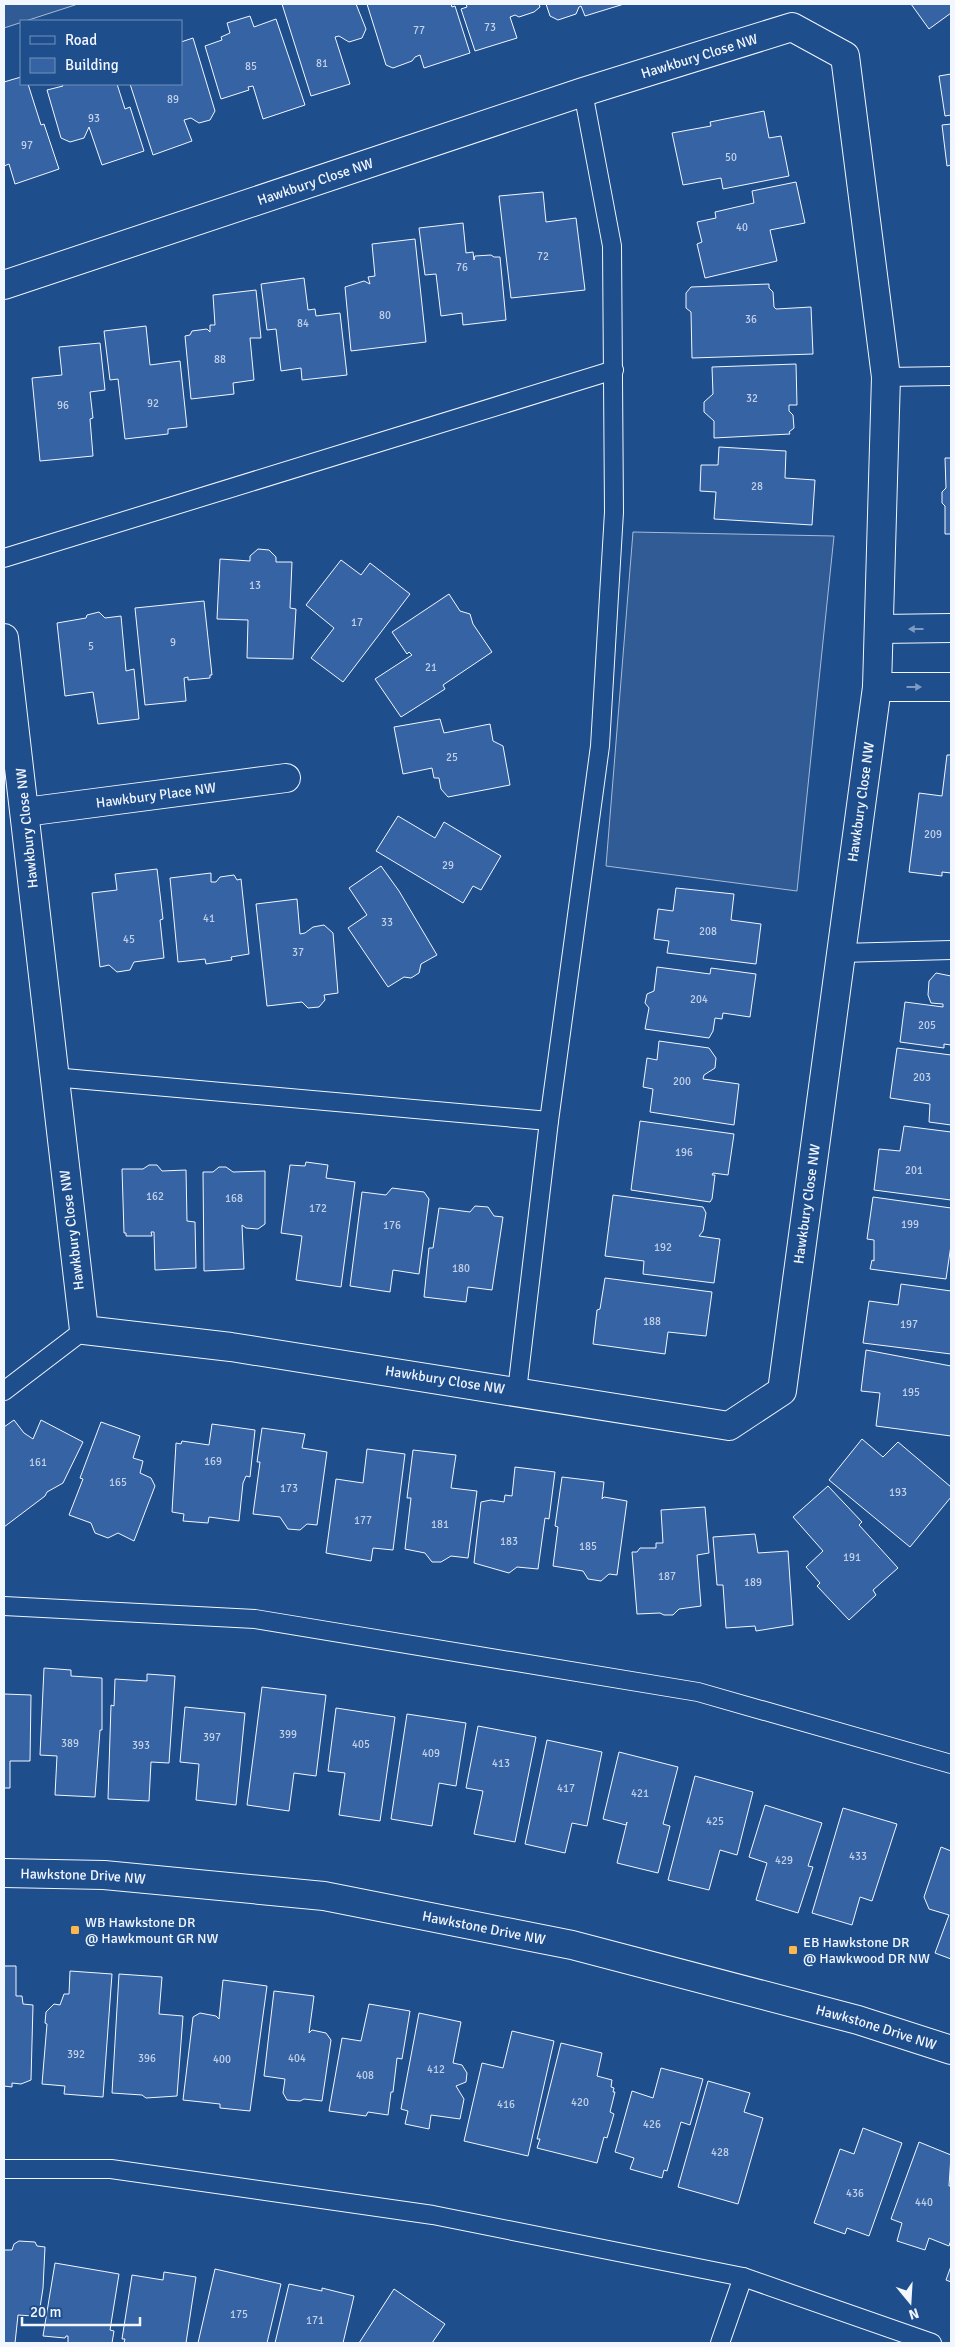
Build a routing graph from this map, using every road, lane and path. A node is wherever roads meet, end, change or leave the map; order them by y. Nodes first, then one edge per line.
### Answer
1 (584, 92) junction
2 (4, 285) edge
3 (614, 370) junction
4 (951, 376) edge
5 (886, 377) junction
6 (4, 558) edge
7 (951, 628) edge
8 (880, 629) junction
9 (4, 638) edge
10 (877, 687) junction
11 (951, 687) edge
12 (286, 778) dead end
13 (26, 812) junction
14 (951, 950) edge
15 (842, 953) junction
16 (53, 1077) junction
17 (550, 1121) junction
18 (84, 1330) junction
19 (4, 1391) edge
20 (517, 1391) junction
21 (4, 1606) edge
22 (951, 1764) edge
23 (4, 1873) edge
24 (951, 2050) edge
25 (4, 2169) edge
26 (743, 2277) junction
27 (720, 2343) edge
28 (932, 2343) edge

1 - 2 street, Hawkbury Close NW
1 - 3 lane
1 - 5 street, Hawkbury Close NW
3 - 6 lane
3 - 17 lane
4 - 5 lane
5 - 8 street, Hawkbury Close NW
7 -> 8 street
8 - 10 street, Hawkbury Close NW
9 - 13 street, Hawkbury Close NW
10 -> 11 street
10 - 15 street, Hawkbury Close NW
12 - 13 street, Hawkbury Place NW
13 - 16 street, Hawkbury Close NW
14 - 15 lane
15 - 20 street, Hawkbury Close NW
16 - 17 lane
16 - 18 street, Hawkbury Close NW
17 - 20 lane
18 - 19 lane
18 - 20 street, Hawkbury Close NW
21 - 22 lane
23 - 24 street, Hawkstone Drive NW
25 - 26 lane
26 - 27 lane
26 - 28 lane

